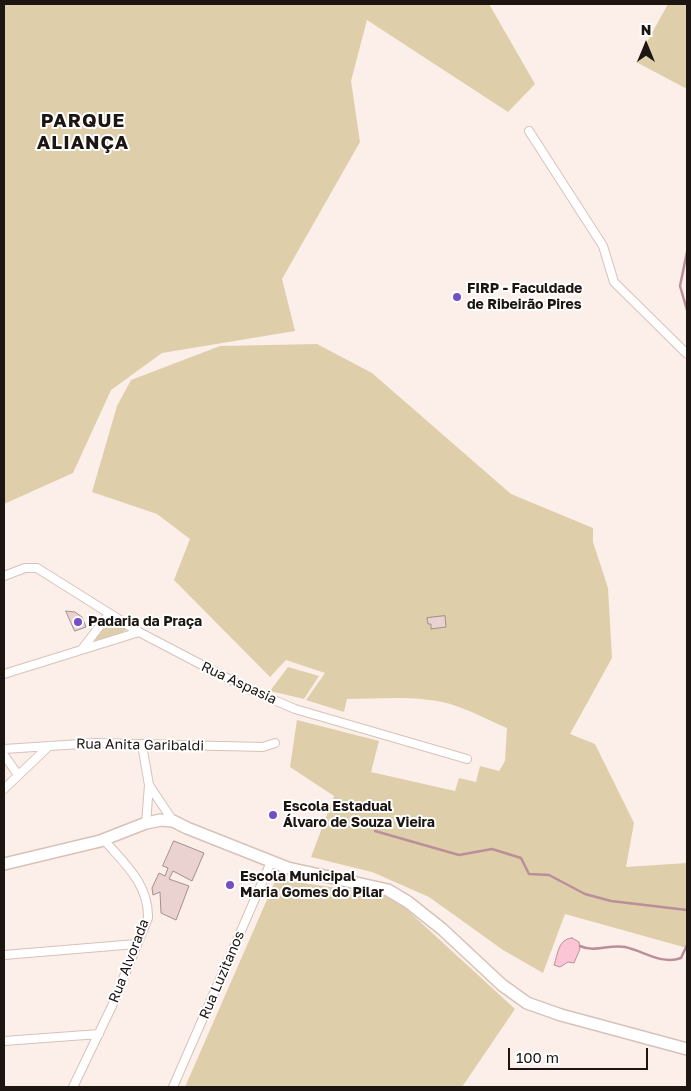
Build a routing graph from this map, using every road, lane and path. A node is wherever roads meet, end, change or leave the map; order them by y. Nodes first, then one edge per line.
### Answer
1 (529, 131) dead end
2 (687, 354) edge
3 (4, 576) edge
4 (108, 614) junction
5 (139, 632) junction
6 (83, 648) junction
7 (4, 674) edge
8 (275, 743) dead end
9 (142, 745) junction
10 (49, 746) junction
11 (4, 749) edge
12 (4, 754) edge
13 (467, 759) dead end
14 (18, 775) junction
15 (148, 785) junction
16 (4, 790) edge
17 (173, 821) junction
18 (146, 823) junction
19 (104, 840) junction
20 (271, 862) junction
21 (4, 864) edge
22 (136, 944) junction
23 (4, 955) edge
24 (99, 1034) junction
25 (4, 1041) edge
26 (687, 1049) edge
27 (73, 1087) edge
28 (173, 1087) edge

1 - 2 street
3 - 4 street, Rua Aspasia
4 - 5 street, Rua Aspasia
4 - 6 street
5 - 6 street
5 - 13 street, Rua Aspasia
6 - 7 street
8 - 9 street, Rua Anita Garibaldi
9 - 10 street, Rua Anita Garibaldi
9 - 15 street
10 - 11 street, Rua Anita Garibaldi
10 - 14 street
12 - 14 street
14 - 16 street
15 - 17 street
15 - 18 street
17 - 18 main road
17 - 20 main road
18 - 19 main road
19 - 21 main road
19 - 22 street, Rua Alvorada
20 - 26 main road
20 - 28 street, Rua Luzitanos
22 - 23 street
22 - 24 street, Rua Alvorada
24 - 25 street
24 - 27 street, Rua Alvorada

